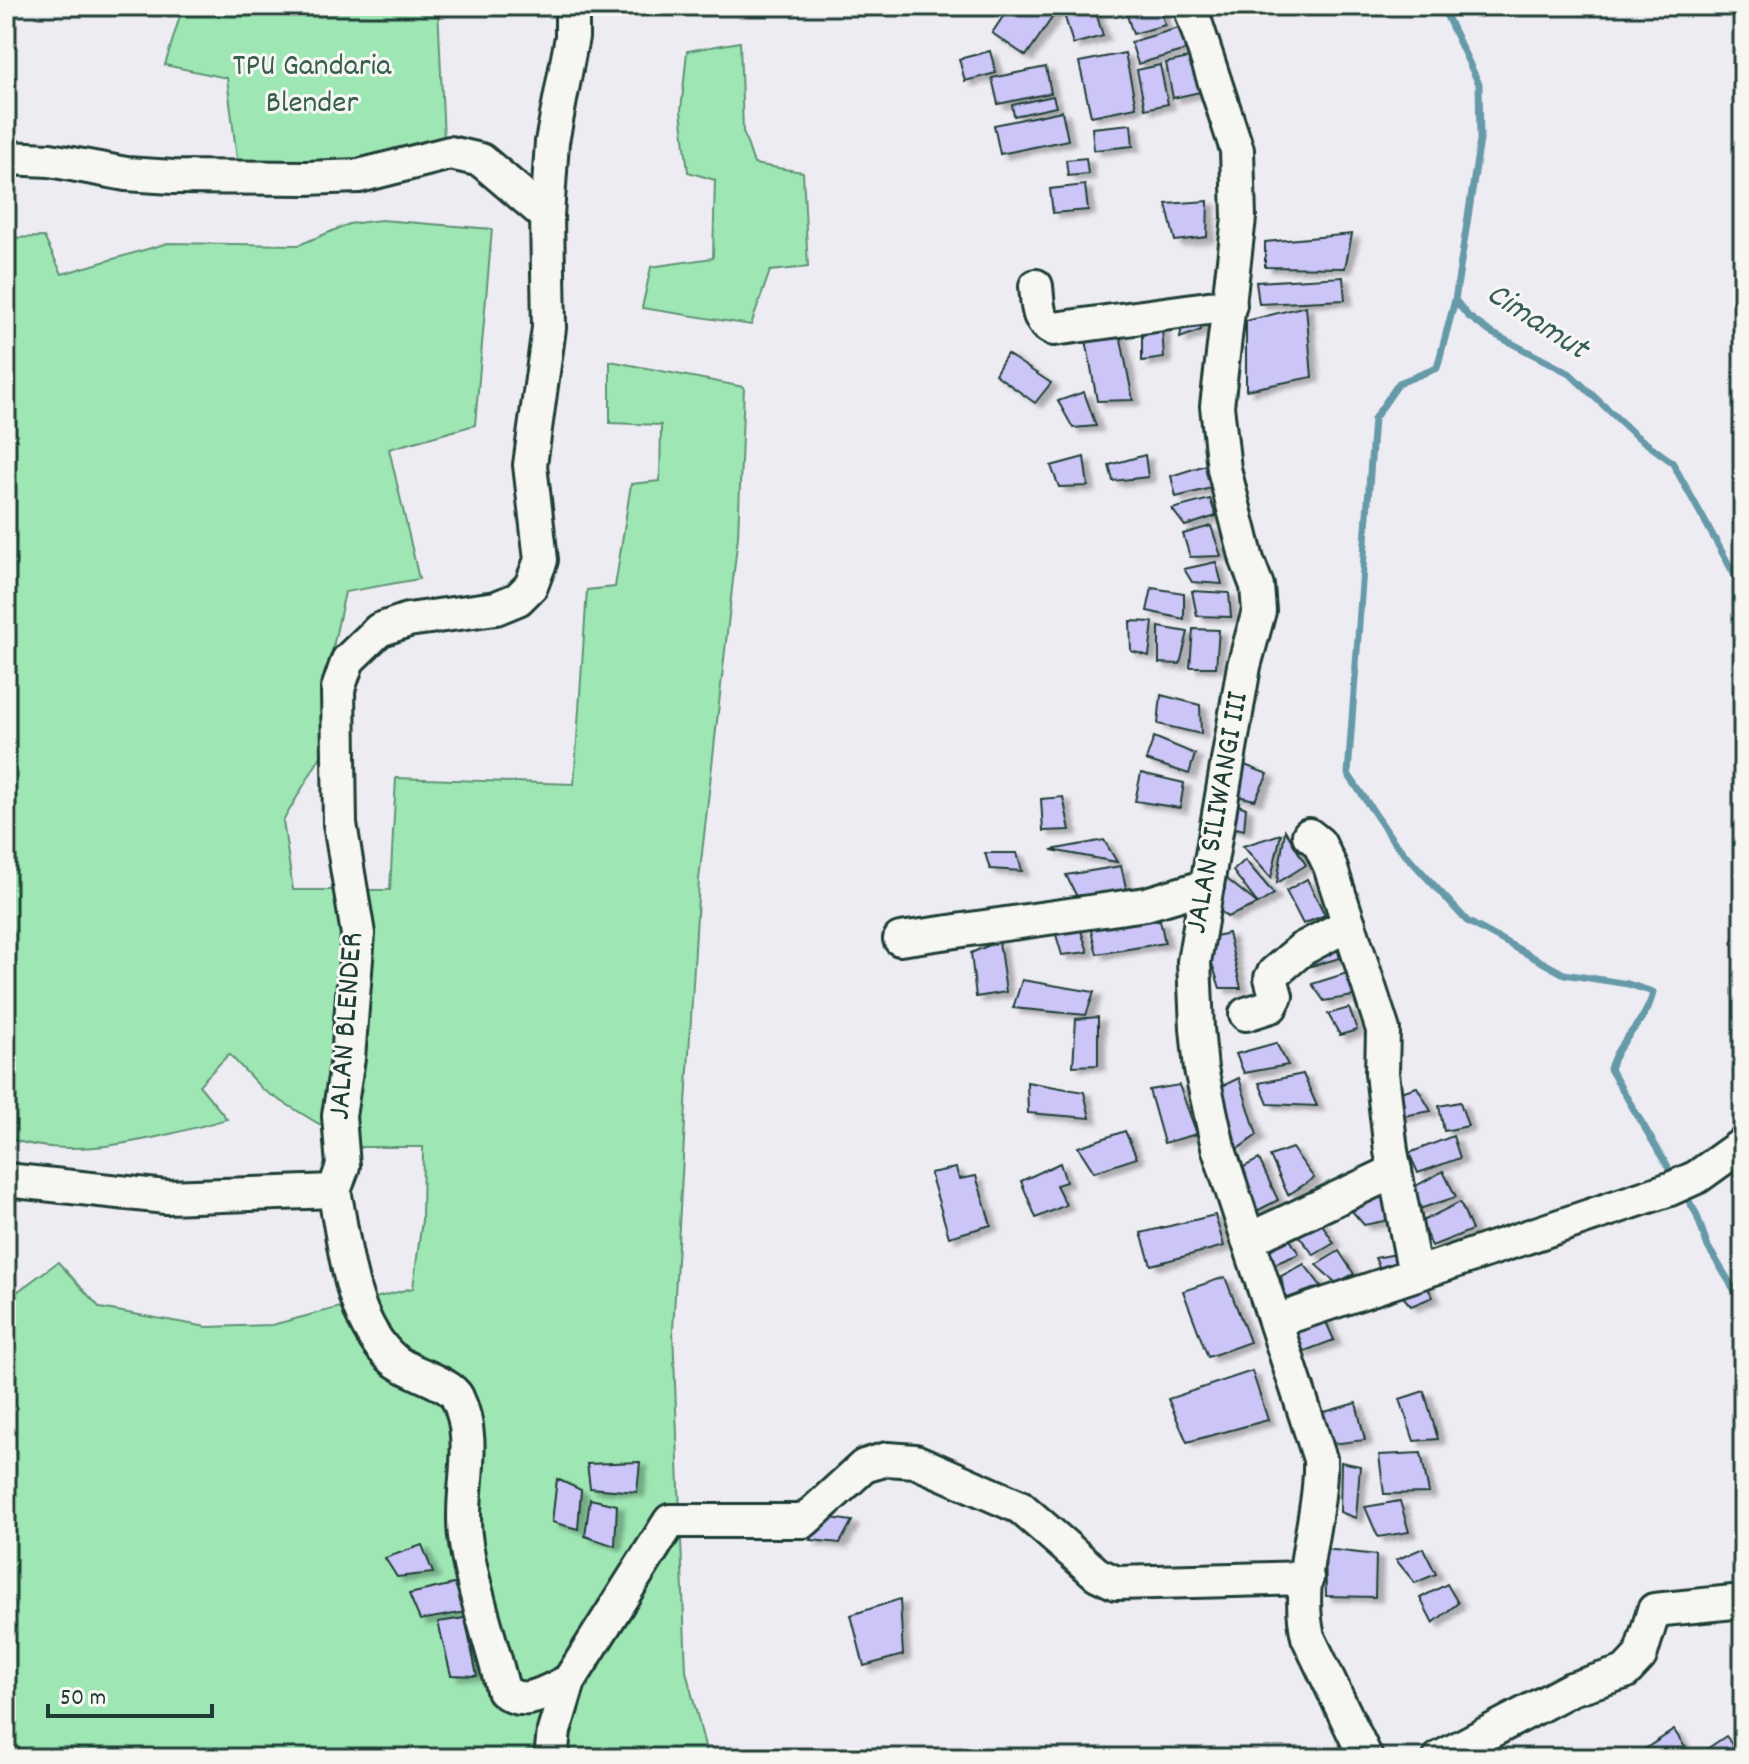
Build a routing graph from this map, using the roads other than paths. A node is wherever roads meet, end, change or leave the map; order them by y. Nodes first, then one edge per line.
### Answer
1 (572, 6) edge
2 (1190, 6) edge
3 (6, 158) edge
4 (547, 216) junction
5 (1036, 286) dead end
6 (1230, 305) junction
7 (1309, 835) dead end
8 (1207, 886) junction
9 (1349, 924) junction
10 (900, 939) dead end
11 (1246, 1014) dead end
12 (1743, 1144) edge
13 (1395, 1171) junction
14 (6, 1180) edge
15 (334, 1191) junction
16 (1248, 1240) junction
17 (1415, 1274) junction
18 (1276, 1321) junction
19 (1307, 1578) junction
20 (1743, 1601) edge
21 (569, 1681) junction
22 (551, 1758) edge
23 (1366, 1758) edge
24 (1440, 1758) edge

1 - 4 street, JALAN BLENDER
2 - 6 street, JALAN SILIWANGI III
3 - 4 street
4 - 15 street, JALAN BLENDER
5 - 6 street
6 - 8 street, JALAN SILIWANGI III
7 - 9 street
8 - 10 street
8 - 16 street, JALAN SILIWANGI III
9 - 11 street
9 - 13 street
12 - 17 street
13 - 16 street
13 - 17 street
14 - 15 street
15 - 21 street
16 - 18 street, JALAN SILIWANGI III
17 - 18 street
18 - 19 street, JALAN SILIWANGI III
19 - 21 street
19 - 23 street, JALAN SILIWANGI III
20 - 24 street
21 - 22 street

